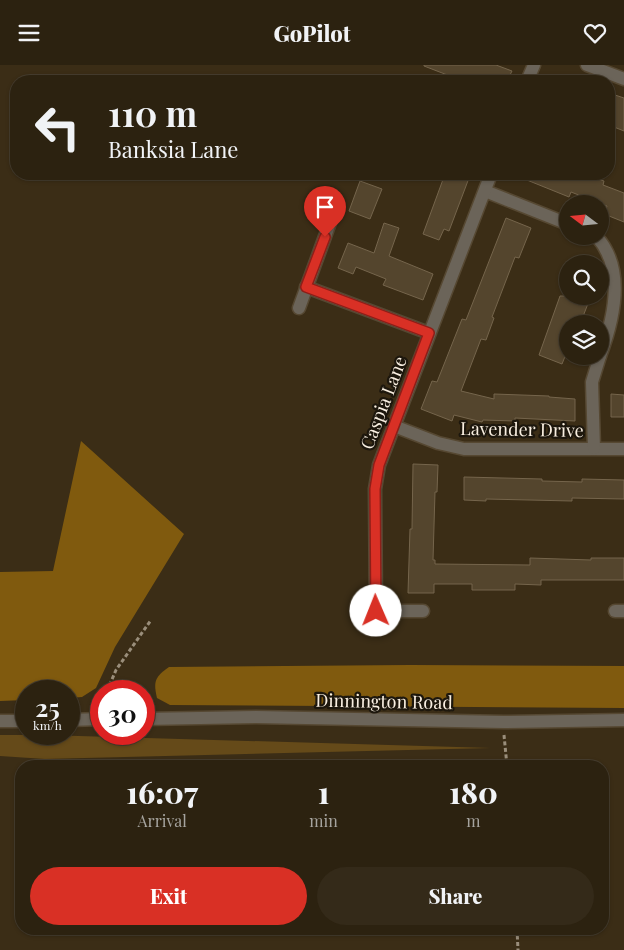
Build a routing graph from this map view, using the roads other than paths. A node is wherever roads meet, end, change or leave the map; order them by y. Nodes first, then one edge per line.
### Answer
1 (586, 65) edge
2 (613, 75) edge
3 (489, 180) edge
4 (485, 191) junction
5 (331, 220) dead end
6 (559, 220) edge
7 (608, 245) edge
8 (306, 287) junction
9 (299, 308) dead end
10 (609, 332) edge
11 (429, 333) junction
12 (597, 365) edge
13 (394, 426) junction
14 (594, 448) junction
15 (624, 449) edge
16 (423, 611) dead end
17 (155, 719) edge
18 (624, 720) edge
19 (0, 721) edge
20 (15, 721) edge

1 - 2 street
3 - 4 street, Caspia Lane
4 - 6 street
4 - 11 street, Caspia Lane
5 - 8 street
7 - 10 street
8 - 9 street
8 - 11 street
11 - 13 street, Caspia Lane
12 - 14 street
13 - 14 street, Lavender Drive
13 - 16 street, Caspia Lane
14 - 15 street, Lavender Drive
17 - 18 street, Dinnington Road
19 - 20 street

